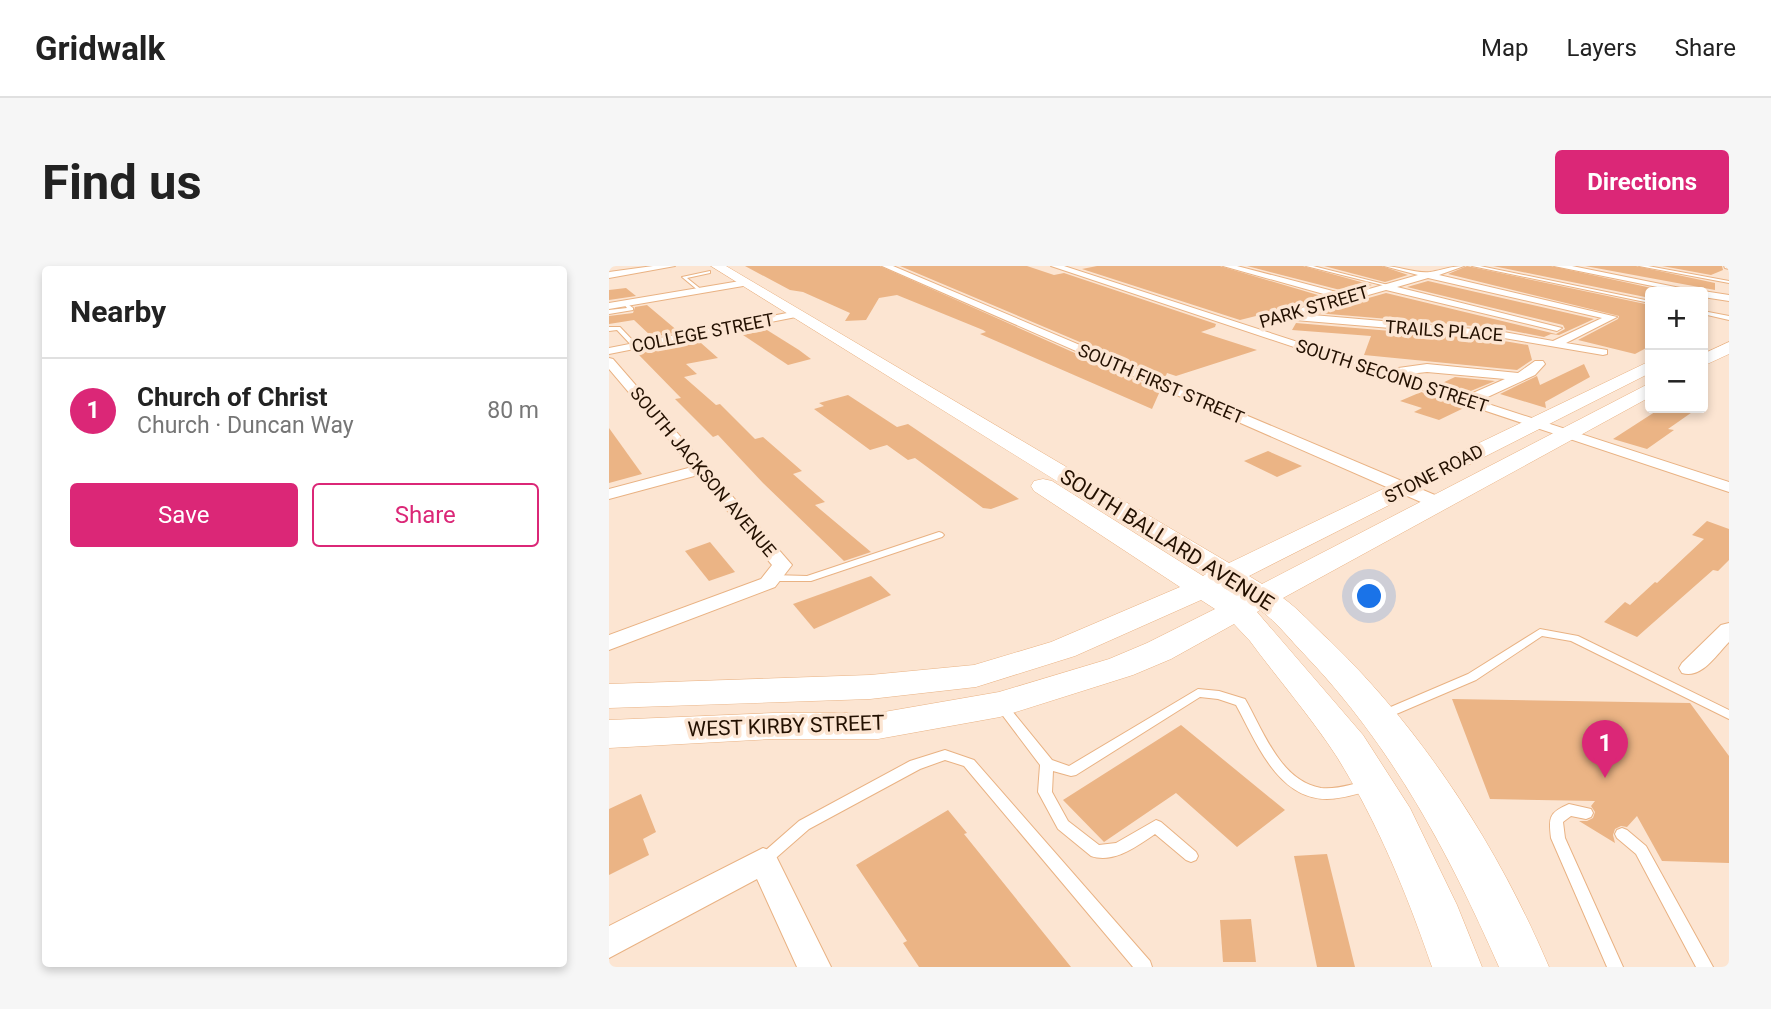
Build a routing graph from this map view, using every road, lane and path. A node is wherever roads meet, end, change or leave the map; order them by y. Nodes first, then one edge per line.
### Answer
1 (671, 266) edge
2 (886, 266) edge
3 (1055, 266) edge
4 (1227, 266) edge
5 (1308, 266) edge
6 (1388, 266) edge
7 (1460, 266) edge
8 (1474, 266) edge
9 (1557, 266) edge
10 (1641, 266) edge
11 (706, 274) edge
12 (609, 275) edge
13 (1429, 275) junction
14 (1729, 282) edge
15 (1388, 286) junction
16 (1668, 287) edge
17 (1708, 295) edge
18 (1347, 298) junction
19 (1729, 298) edge
20 (1645, 301) edge
21 (625, 303) junction
22 (609, 306) edge
23 (609, 312) edge
24 (789, 316) junction
25 (1283, 316) junction
26 (1708, 317) edge
27 (1269, 320) dead end
28 (1256, 324) dead end
29 (1243, 327) junction
30 (1557, 328) dead end
31 (609, 329) edge
32 (1727, 331) edge
33 (1555, 344) junction
34 (635, 346) junction
35 (609, 351) edge
36 (1603, 352) dead end
37 (1708, 355) edge
38 (609, 362) edge
39 (1539, 364) dead end
40 (1645, 369) edge
41 (1384, 373) junction
42 (1520, 377) junction
43 (916, 385) junction
44 (894, 390) junction
45 (1645, 391) edge
46 (1467, 401) junction
47 (1538, 423) junction
48 (1567, 433) junction
49 (702, 469) junction
50 (1729, 486) edge
51 (1405, 489) junction
52 (609, 494) edge
53 (1436, 502) junction
54 (939, 536) dead end
55 (770, 580) junction
56 (1229, 590) junction
57 (1729, 630) edge
58 (609, 643) edge
59 (1690, 668) dead end
60 (609, 696) edge
61 (1000, 704) junction
62 (1729, 715) edge
63 (1380, 716) junction
64 (609, 734) edge
65 (1047, 764) junction
66 (1373, 785) junction
67 (1586, 813) dead end
68 (1622, 834) dead end
69 (1191, 856) dead end
70 (763, 860) junction
71 (609, 943) edge
72 (814, 967) edge
73 (1144, 967) edge
74 (1457, 967) edge
75 (1524, 967) edge
76 (1615, 967) edge
77 (1705, 967) edge

1 - 12 street
2 - 51 street, SOUTH FIRST STREET
3 - 29 street, SOUTH SECOND STREET
4 - 18 street
5 - 15 lane
6 - 13 street
7 - 13 street, PARK STREET
8 - 20 lane
9 - 16 street
10 - 14 lane
11 - 21 street
11 - 24 main road, SOUTH BALLARD AVENUE
13 - 15 street, PARK STREET
13 - 33 street
15 - 18 street, PARK STREET
15 - 30 street, PARK STREET
17 - 19 street
18 - 25 street, PARK STREET
21 - 22 street
21 - 23 lane
24 - 34 street, COLLEGE STREET
24 - 43 main road, SOUTH BALLARD AVENUE
24 - 44 main road, SOUTH BALLARD AVENUE
25 - 27 street, PARK STREET
25 - 33 street, TRAILS PLACE
26 - 32 lane
28 - 29 street, PARK STREET
29 - 41 street, SOUTH SECOND STREET
31 - 34 lane
32 - 37 main road
33 - 36 street, TRAILS PLACE
34 - 35 street, COLLEGE STREET
38 - 49 street, SOUTH JACKSON AVENUE
39 - 42 street
40 - 47 main road, STONE ROAD
41 - 42 street, TRAILS PLACE
41 - 46 street, SOUTH SECOND STREET
42 - 46 street
43 - 44 main road
43 - 56 main road, SOUTH BALLARD AVENUE
44 - 56 main road, SOUTH BALLARD AVENUE
45 - 48 main road, STONE ROAD
46 - 47 street, SOUTH SECOND STREET
47 - 48 street, SOUTH SECOND STREET
47 - 51 main road, STONE ROAD
48 - 50 street, SOUTH SECOND STREET
48 - 53 main road, STONE ROAD
49 - 52 street
49 - 55 street, SOUTH JACKSON AVENUE
51 - 53 street, SOUTH FIRST STREET
51 - 56 main road, STONE ROAD
53 - 56 main road, STONE ROAD
54 - 55 lane
55 - 58 street
56 - 60 main road, WEST KIRBY STREET
56 - 61 main road, WEST KIRBY STREET
56 - 63 main road, SOUTH BALLARD AVENUE
56 - 66 main road, SOUTH BALLARD AVENUE
57 - 59 street
61 - 64 main road, WEST KIRBY STREET
61 - 65 lane
62 - 63 lane
63 - 75 main road, SOUTH BALLARD AVENUE
65 - 66 lane
65 - 69 lane
66 - 74 main road, SOUTH BALLARD AVENUE
67 - 76 lane
68 - 77 lane
70 - 71 street
70 - 72 street
70 - 73 lane

